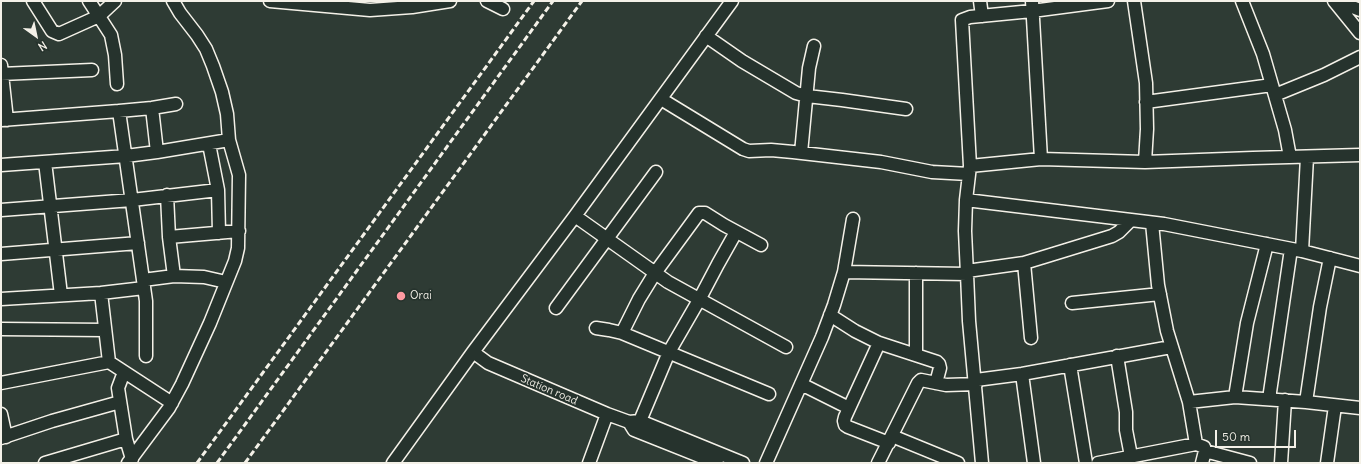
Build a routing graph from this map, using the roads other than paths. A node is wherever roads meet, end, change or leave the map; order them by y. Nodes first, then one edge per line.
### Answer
1 (33, 1) edge
2 (89, 1) edge
3 (115, 1) edge
4 (173, 1) edge
5 (271, 1) edge
6 (450, 1) edge
7 (487, 1) edge
8 (732, 1) edge
9 (980, 1) edge
10 (1108, 1) edge
11 (1134, 1) edge
12 (1242, 1) edge
13 (1336, 1) edge
14 (1094, 2) edge
15 (356, 5) edge
16 (1032, 6) edge
17 (503, 9) dead end
18 (1360, 10) edge
19 (99, 16) junction
20 (982, 16) junction
21 (1360, 33) edge
22 (706, 36) junction
23 (814, 46) dead end
24 (1360, 58) edge
25 (92, 70) dead end
26 (2, 71) edge
27 (117, 84) dead end
28 (1274, 90) junction
29 (808, 96) junction
30 (661, 99) junction
31 (1146, 102) junction
32 (176, 104) dead end
33 (152, 108) junction
34 (906, 109) dead end
35 (119, 111) junction
36 (4, 120) edge
37 (229, 140) junction
38 (209, 144) junction
39 (157, 152) junction
40 (801, 153) junction
41 (126, 156) junction
42 (1360, 156) edge
43 (1290, 157) junction
44 (1307, 157) junction
45 (1041, 159) junction
46 (45, 162) junction
47 (1145, 162) junction
48 (1, 165) edge
49 (969, 170) junction
50 (656, 172) dead end
51 (218, 190) junction
52 (167, 196) junction
53 (132, 200) junction
54 (966, 200) junction
55 (50, 205) junction
56 (1, 210) edge
57 (575, 216) junction
58 (853, 219) dead end
59 (1131, 220) junction
60 (1152, 223) junction
61 (239, 231) junction
62 (736, 232) junction
63 (219, 233) junction
64 (169, 237) junction
65 (608, 239) junction
66 (138, 243) junction
67 (1267, 244) junction
68 (761, 245) dead end
69 (56, 250) junction
70 (1296, 250) junction
71 (1, 254) edge
72 (1330, 258) junction
73 (1024, 263) junction
74 (1360, 266) edge
75 (844, 272) junction
76 (655, 273) junction
77 (916, 273) junction
78 (967, 273) junction
79 (174, 276) junction
80 (226, 282) junction
81 (144, 284) junction
82 (101, 293) junction
83 (1160, 294) junction
84 (61, 295) junction
85 (1, 299) edge
86 (699, 300) junction
87 (1072, 303) dead end
88 (556, 308) dead end
89 (830, 315) junction
90 (596, 328) dead end
91 (1, 330) edge
92 (105, 330) junction
93 (622, 333) junction
94 (1031, 338) dead end
95 (880, 343) junction
96 (1171, 346) junction
97 (786, 347) dead end
98 (473, 352) junction
99 (669, 352) junction
100 (916, 355) junction
101 (146, 356) dead end
102 (1117, 356) junction
103 (109, 362) junction
104 (1070, 365) junction
105 (124, 372) junction
106 (1022, 374) junction
107 (976, 382) junction
108 (1, 383) edge
109 (936, 383) junction
110 (801, 384) junction
111 (769, 394) dead end
112 (1235, 397) junction
113 (1269, 399) junction
114 (1285, 400) junction
115 (120, 402) junction
116 (1189, 402) junction
117 (1306, 402) junction
118 (172, 403) junction
119 (1335, 406) junction
120 (849, 408) junction
121 (1360, 408) edge
122 (1, 414) edge
123 (607, 414) junction
124 (634, 421) junction
125 (4, 437) edge
126 (891, 439) junction
127 (126, 440) junction
128 (1201, 453) edge
129 (1131, 456) junction
130 (130, 461) edge
131 (45, 463) edge
132 (393, 463) edge
133 (589, 463) edge
134 (716, 463) edge
135 (743, 463) edge
136 (766, 463) edge
137 (878, 463) edge
138 (958, 463) edge
139 (982, 463) edge
140 (1034, 463) edge
141 (1086, 463) edge
142 (1102, 463) edge
143 (1250, 463) edge
144 (1281, 463) edge
145 (1327, 463) edge

1 - 19 street
2 - 19 street
3 - 19 street
4 - 37 street
5 - 15 street
6 - 15 street
7 - 17 street
8 - 22 street
9 - 20 street
10 - 14 street
11 - 31 street
12 - 28 street
13 - 18 street
13 - 21 street
14 - 16 street
16 - 20 street
16 - 45 street
19 - 27 street
20 - 49 street
22 - 29 street
22 - 30 street
23 - 29 street
24 - 28 street
25 - 26 street
26 - 36 street
28 - 31 street
28 - 43 street
29 - 34 street
29 - 40 street
30 - 40 street
30 - 57 street
31 - 47 street
32 - 33 street
33 - 35 street
33 - 39 street
35 - 36 street
35 - 41 street
37 - 38 street
37 - 61 street
38 - 39 street
38 - 51 street
39 - 41 street
40 - 49 street
41 - 46 street
41 - 53 street
42 - 44 street
43 - 44 street
43 - 47 street
44 - 70 street
45 - 47 street
45 - 49 street
46 - 48 street
46 - 55 street
49 - 54 street
50 - 65 street
51 - 52 street
51 - 63 street
52 - 53 street
52 - 64 street
53 - 55 street
53 - 66 street
54 - 59 street
54 - 78 street
55 - 56 street
55 - 69 street
57 - 65 street
57 - 98 street
58 - 75 street
59 - 60 street
59 - 73 street
60 - 67 street
60 - 83 street
61 - 63 street
61 - 80 street
62 - 68 street
62 - 76 street
62 - 86 street
63 - 64 street
64 - 79 street
65 - 76 street
65 - 88 street
66 - 69 street
66 - 81 street
67 - 70 street
67 - 112 street
69 - 71 street
69 - 84 street
70 - 72 street
70 - 113 street
72 - 74 street
72 - 117 street
73 - 78 street
73 - 94 street
75 - 77 street
75 - 89 street
76 - 86 street
76 - 93 street
77 - 78 street
77 - 100 street
78 - 107 street
79 - 80 street
79 - 81 street
80 - 118 street
81 - 82 street
81 - 101 street
82 - 84 street
82 - 92 street
83 - 87 street
83 - 96 street
84 - 85 street
86 - 97 street
86 - 99 street
89 - 95 street
89 - 110 street
90 - 93 street
91 - 92 street
92 - 103 street
93 - 99 street
95 - 100 street
95 - 120 street
96 - 102 street
96 - 116 street
98 - 123 street, Station road
98 - 132 street
99 - 111 street
99 - 124 street
100 - 109 street
102 - 104 street
102 - 129 street
103 - 105 street
103 - 108 street
104 - 106 street
104 - 141 street
105 - 115 street
105 - 118 street
106 - 107 street
106 - 140 street
107 - 109 street
107 - 139 street
109 - 126 street
110 - 120 street
110 - 136 street
112 - 113 street
112 - 116 street
113 - 114 street
114 - 117 street
114 - 144 street
115 - 125 street
115 - 127 street
116 - 128 street
117 - 119 street
118 - 130 street
119 - 121 street
119 - 145 street
120 - 126 street
122 - 125 street
123 - 124 street, Station road
123 - 133 street
124 - 134 street, Station road
124 - 135 street, Station road
126 - 137 street
126 - 138 street
127 - 130 street
127 - 131 street
128 - 129 street
128 - 143 street
129 - 142 street

